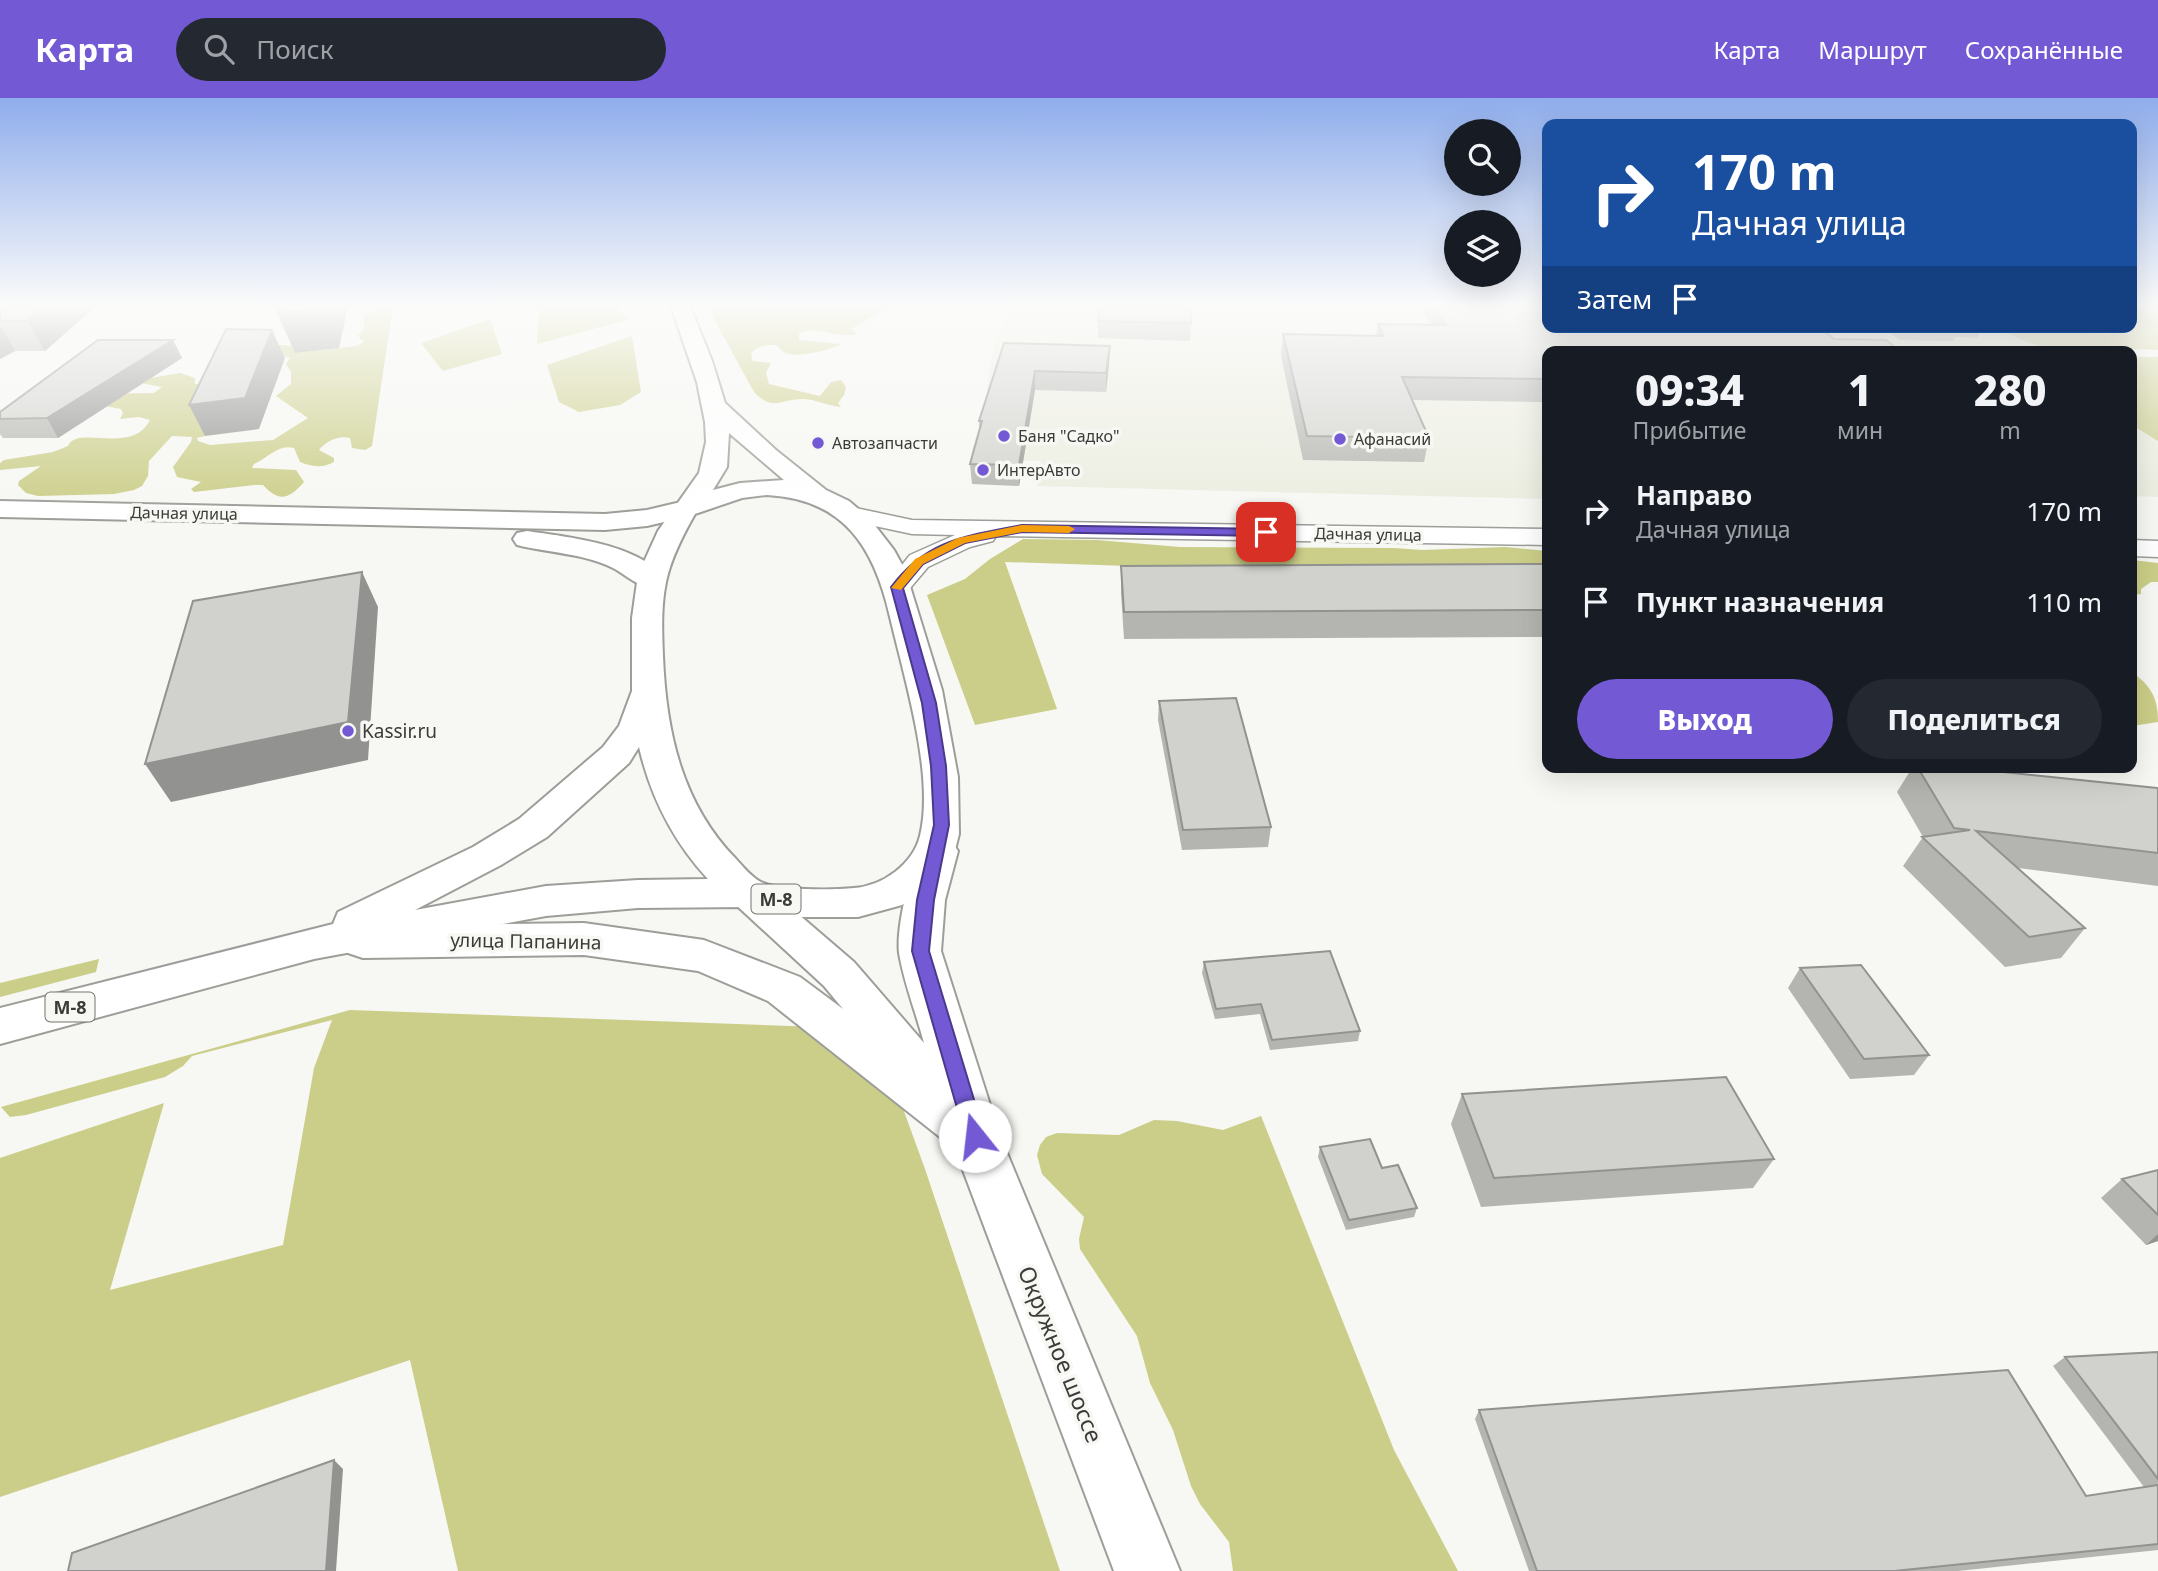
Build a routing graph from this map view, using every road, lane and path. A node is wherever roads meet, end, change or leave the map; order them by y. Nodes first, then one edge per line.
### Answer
1 (703, 375) edge
2 (713, 404) junction
3 (818, 494) junction
4 (0, 509) edge
5 (685, 509) junction
6 (851, 514) junction
7 (369, 516) junction
8 (1022, 528) junction
9 (1542, 537) edge
10 (2137, 548) edge
11 (2158, 549) edge
12 (651, 580) junction
13 (897, 587) junction
14 (646, 693) junction
15 (938, 851) junction
16 (748, 893) junction
17 (314, 943) junction
18 (0, 1026) edge
19 (975, 1136) junction
20 (1147, 1571) edge

1 - 2 main road, Окружное шоссе / М-8
2 - 3 main road, Окружное шоссе / М-8
2 - 5 main road, Окружное шоссе / М-8
3 - 5 main road, Окружное шоссе / М-8
3 - 6 main road, Окружное шоссе / М-8
4 - 7 main road, Дачная улица
5 - 7 main road, Дачная улица
5 - 12 main road, Окружное шоссе / М-8
6 - 8 street, Дачная улица
6 - 13 main road, Окружное шоссе / М-8
7 - 12 main road, Дачная улица
8 - 9 street, Дачная улица
8 - 13 street, Дачная улица
10 - 11 street
12 - 14 main road, Окружное шоссе / М-8
13 - 15 main road, Окружное шоссе / М-8
14 - 16 main road, Окружное шоссе / М-8
14 - 17 main road, улица Папанина / М-8
15 - 16 main road, Окружное шоссе / М-8
15 - 19 main road, Окружное шоссе
16 - 17 main road, улица Папанина / М-8
16 - 19 main road, Окружное шоссе
17 - 18 main road, улица Папанина / М-8
17 - 19 main road, улица Папанина / М-8
19 - 20 main road, Окружное шоссе

